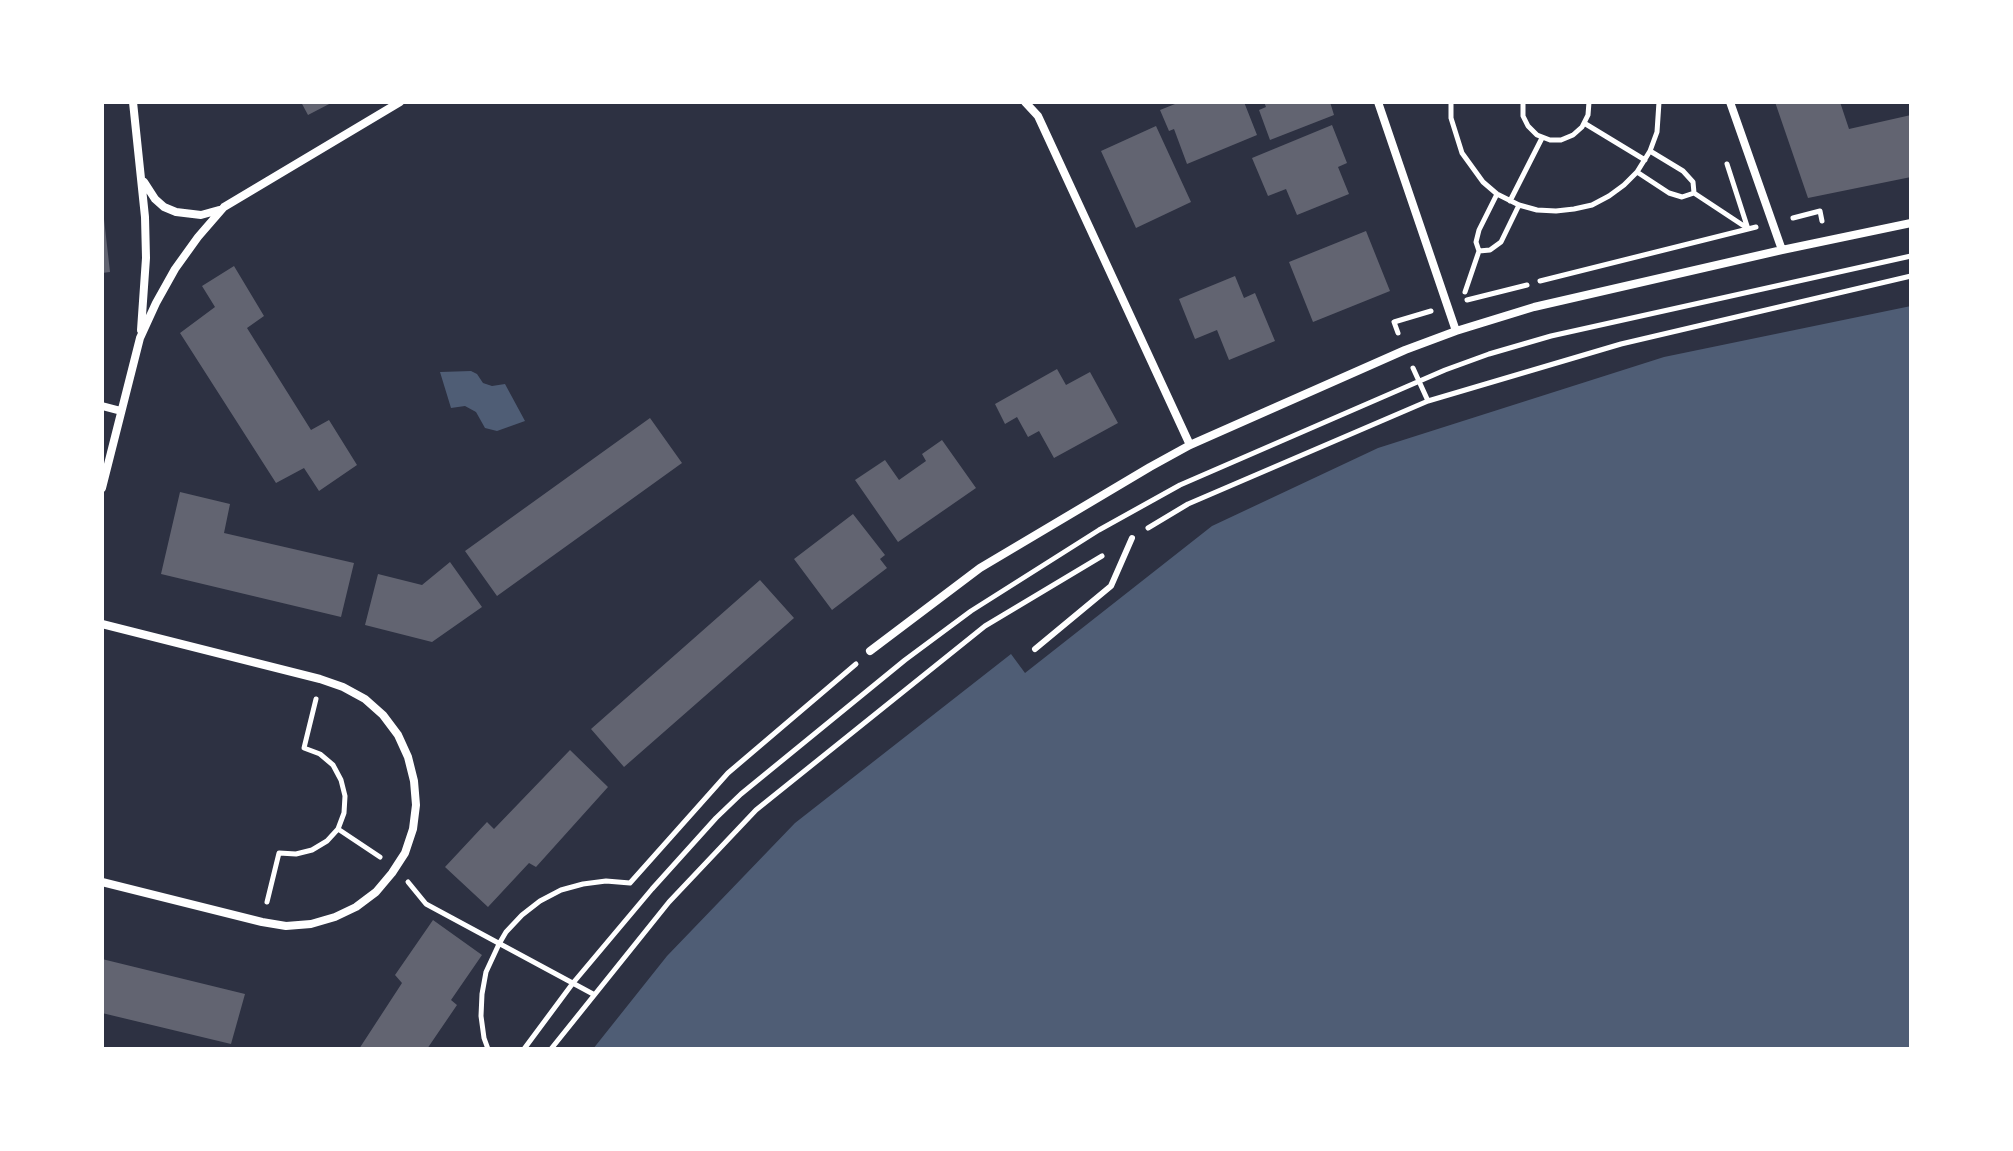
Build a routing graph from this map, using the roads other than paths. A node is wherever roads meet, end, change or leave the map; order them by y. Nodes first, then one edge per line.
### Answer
1 (133, 102) edge
2 (400, 102) edge
3 (1025, 102) edge
4 (1378, 102) edge
5 (1730, 102) edge
6 (142, 177) junction
7 (224, 207) junction
8 (1911, 223) edge
9 (1782, 250) junction
10 (1456, 331) junction
11 (140, 338) junction
12 (102, 406) edge
13 (121, 411) junction
14 (1190, 445) junction
15 (102, 488) edge
16 (1132, 538) road end
17 (102, 624) edge
18 (1035, 649) dead end
19 (870, 651) road end
20 (102, 882) edge

1 - 6 street
2 - 7 street
3 - 14 street
4 - 10 street
5 - 9 street
6 - 7 street
6 - 11 street
7 - 11 street
8 - 9 street
9 - 10 street
10 - 14 street
11 - 13 street
12 - 13 street
13 - 15 street
14 - 19 street
16 - 18 lane
17 - 20 street

